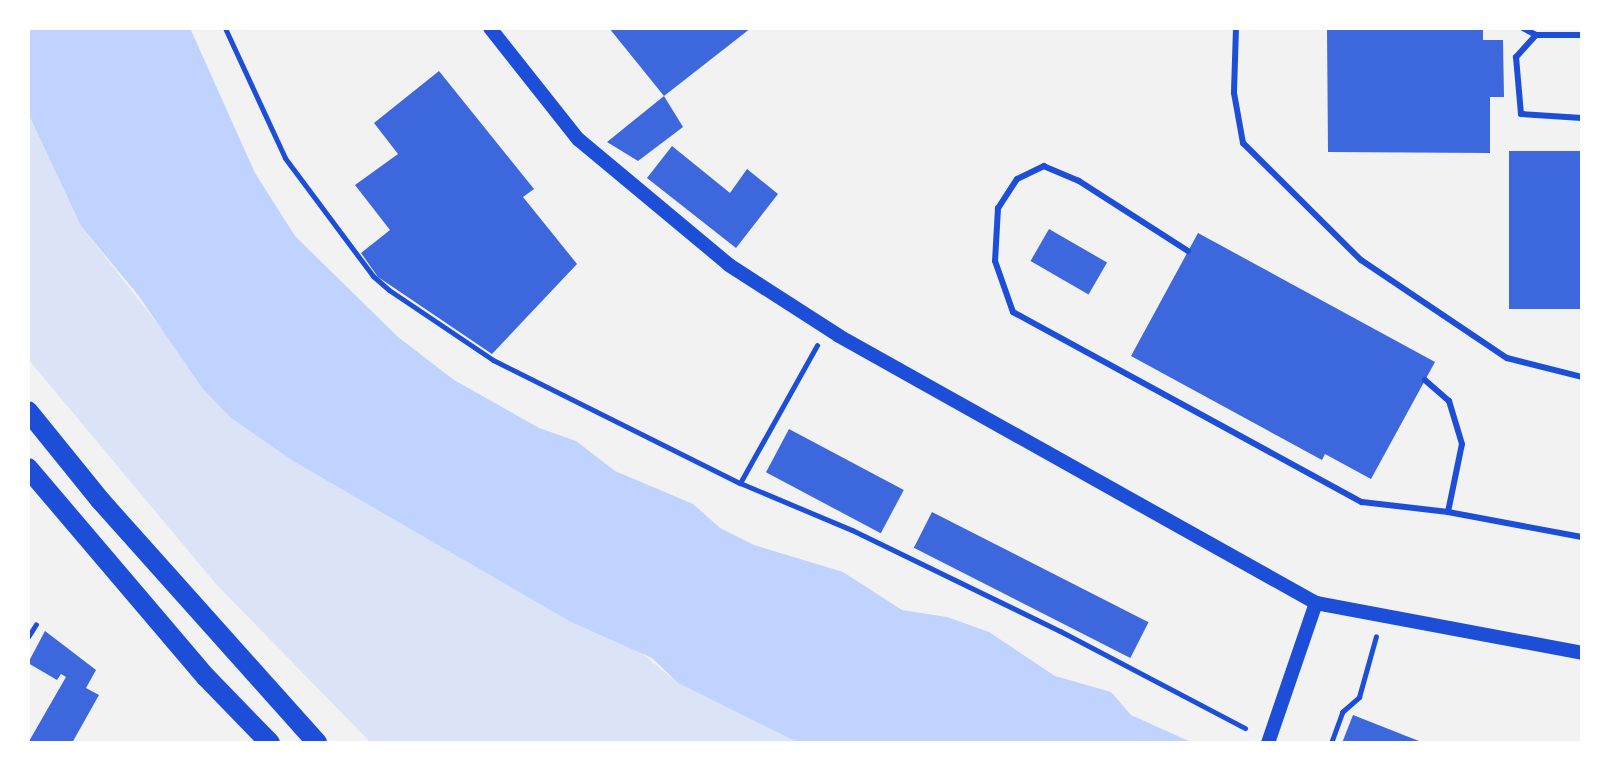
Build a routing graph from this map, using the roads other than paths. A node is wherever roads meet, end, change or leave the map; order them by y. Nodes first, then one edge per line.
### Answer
1 (490, 28) edge
2 (1236, 28) edge
3 (1523, 28) edge
4 (1536, 35) junction
5 (1582, 35) edge
6 (1582, 118) edge
7 (1188, 251) dead end
8 (1582, 377) edge
9 (1425, 380) dead end
10 (28, 411) edge
11 (28, 468) edge
12 (1448, 512) junction
13 (1582, 537) edge
14 (1316, 603) junction
15 (1582, 653) edge
16 (270, 743) edge
17 (317, 743) edge
18 (1268, 743) edge

1 - 14 street
2 - 8 lane
3 - 4 lane
4 - 5 lane
4 - 6 lane
7 - 12 lane
9 - 12 lane
10 - 17 highway
11 - 16 highway
12 - 13 lane
14 - 15 street
14 - 18 street

